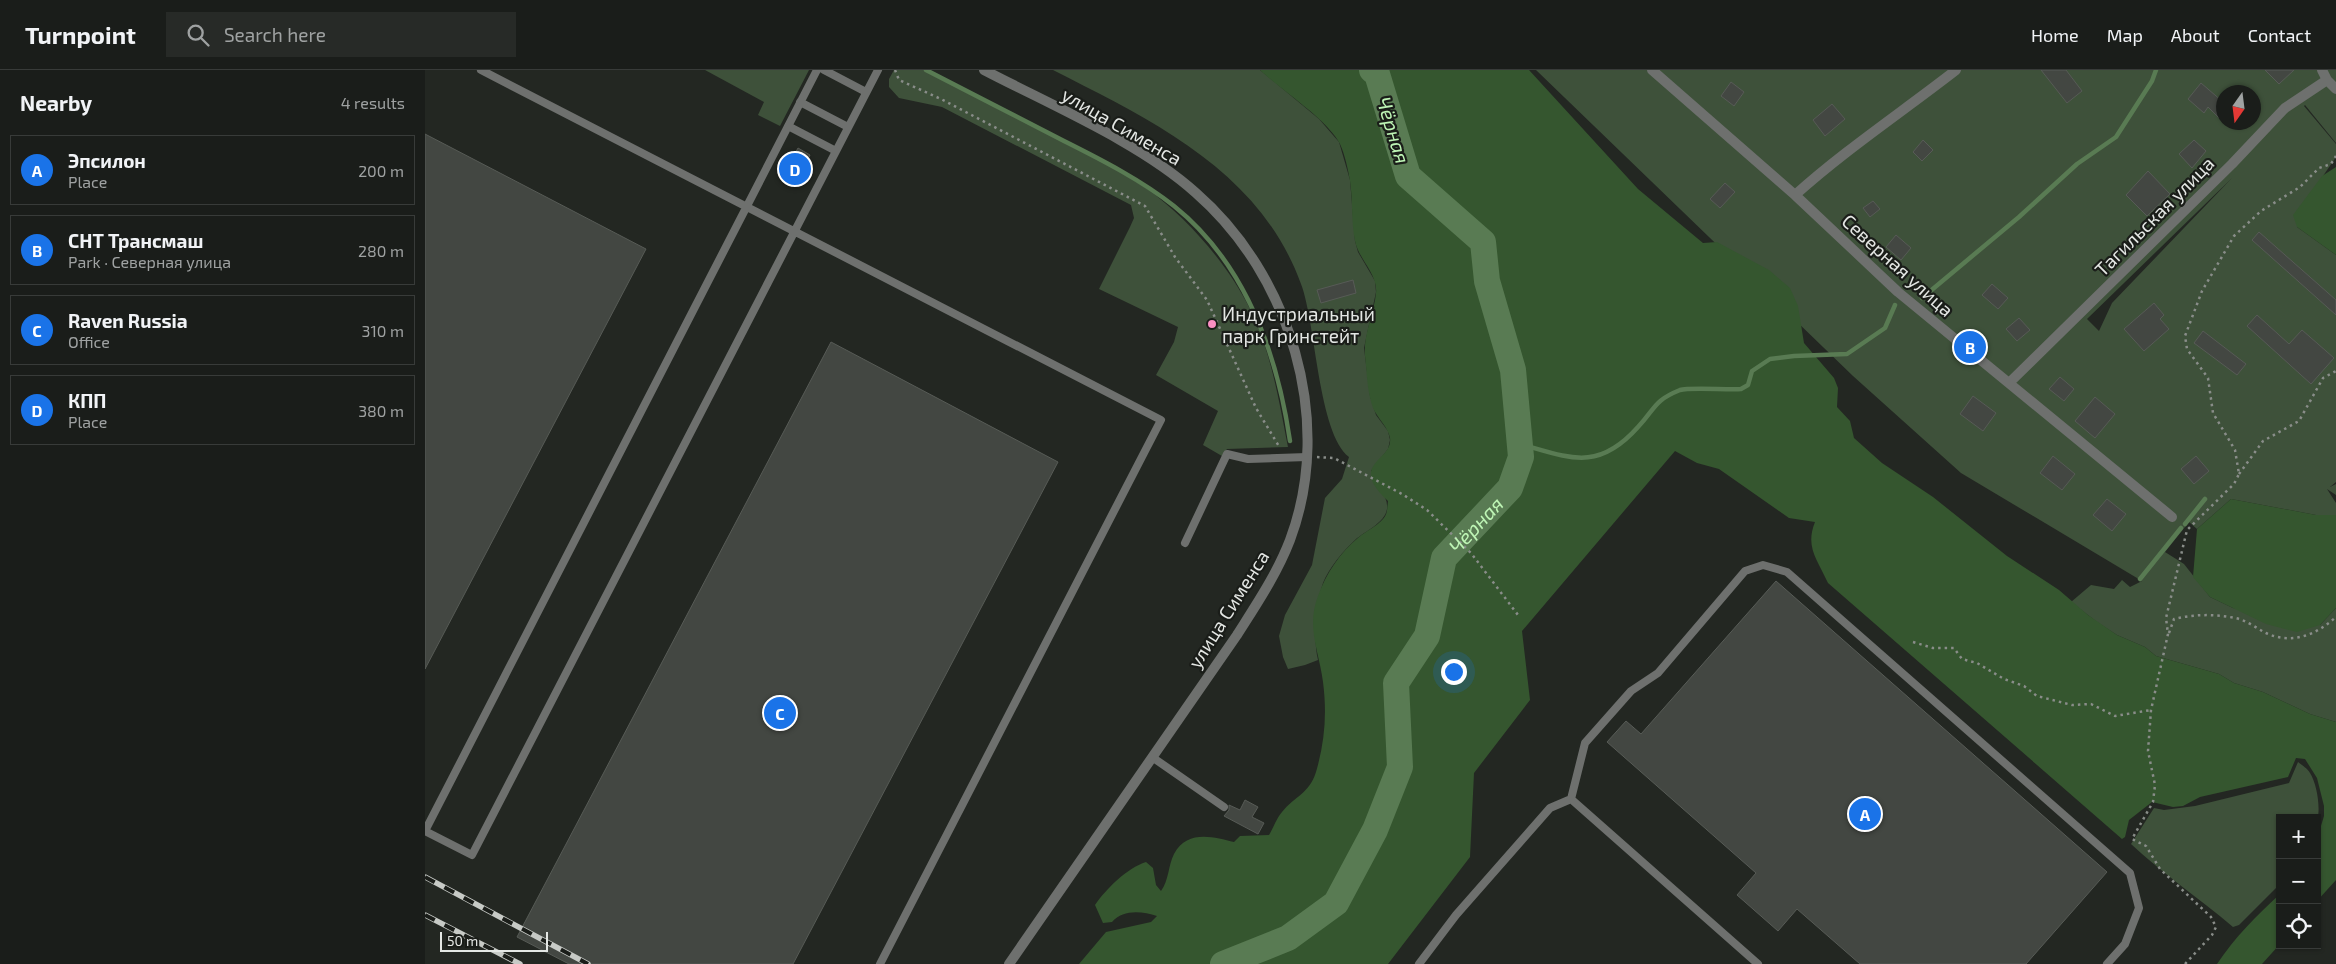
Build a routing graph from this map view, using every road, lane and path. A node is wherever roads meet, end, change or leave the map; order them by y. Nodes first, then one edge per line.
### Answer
1 (481, 70) edge
2 (817, 70) edge
3 (824, 70) edge
4 (878, 70) edge
5 (895, 70) edge
6 (985, 70) edge
7 (1654, 70) edge
8 (1956, 70) edge
9 (2322, 70) edge
10 (2327, 80) junction
11 (2336, 89) edge
12 (866, 92) junction
13 (800, 102) junction
14 (788, 126) junction
15 (848, 127) junction
16 (836, 150) junction
17 (2336, 156) edge
18 (1795, 195) junction
19 (747, 207) junction
20 (794, 231) junction
21 (2336, 371) edge
22 (2009, 383) junction
23 (1307, 457) junction
24 (1324, 457) dead end
25 (1286, 458) junction
26 (2239, 474) junction
27 (2172, 517) dead end
28 (1185, 543) dead end
29 (1518, 615) dead end
30 (2336, 617) edge
31 (2168, 634) junction
32 (1913, 642) dead end
33 (2151, 710) junction
34 (1152, 757) junction
35 (1571, 799) junction
36 (1224, 807) dead end
37 (880, 964) edge
38 (1009, 964) edge
39 (1419, 964) edge
40 (1758, 964) edge
41 (2107, 964) edge
42 (2185, 964) edge

1 - 19 lane
2 - 13 lane
3 - 12 lane
4 - 12 lane
5 - 25 path
6 - 23 street, улица Сименса
7 - 18 street, Северная улица
8 - 18 street
9 - 10 street
10 - 11 street
10 - 22 street, Тагильская улица
12 - 15 lane
13 - 14 lane
13 - 15 lane
14 - 16 lane
14 - 19 lane
15 - 16 lane
16 - 20 lane
17 - 26 path
18 - 22 street, Северная улица
19 - 20 lane
19 - 20 lane
20 - 37 lane
21 - 26 path
22 - 27 street, Северная улица
23 - 25 lane
23 - 34 street, улица Сименса
24 - 29 path
25 - 28 lane
26 - 31 path
30 - 31 path
31 - 33 path
32 - 33 path
33 - 42 path
34 - 36 lane
34 - 38 street, улица Сименса
35 - 39 lane
35 - 40 lane
35 - 41 lane

